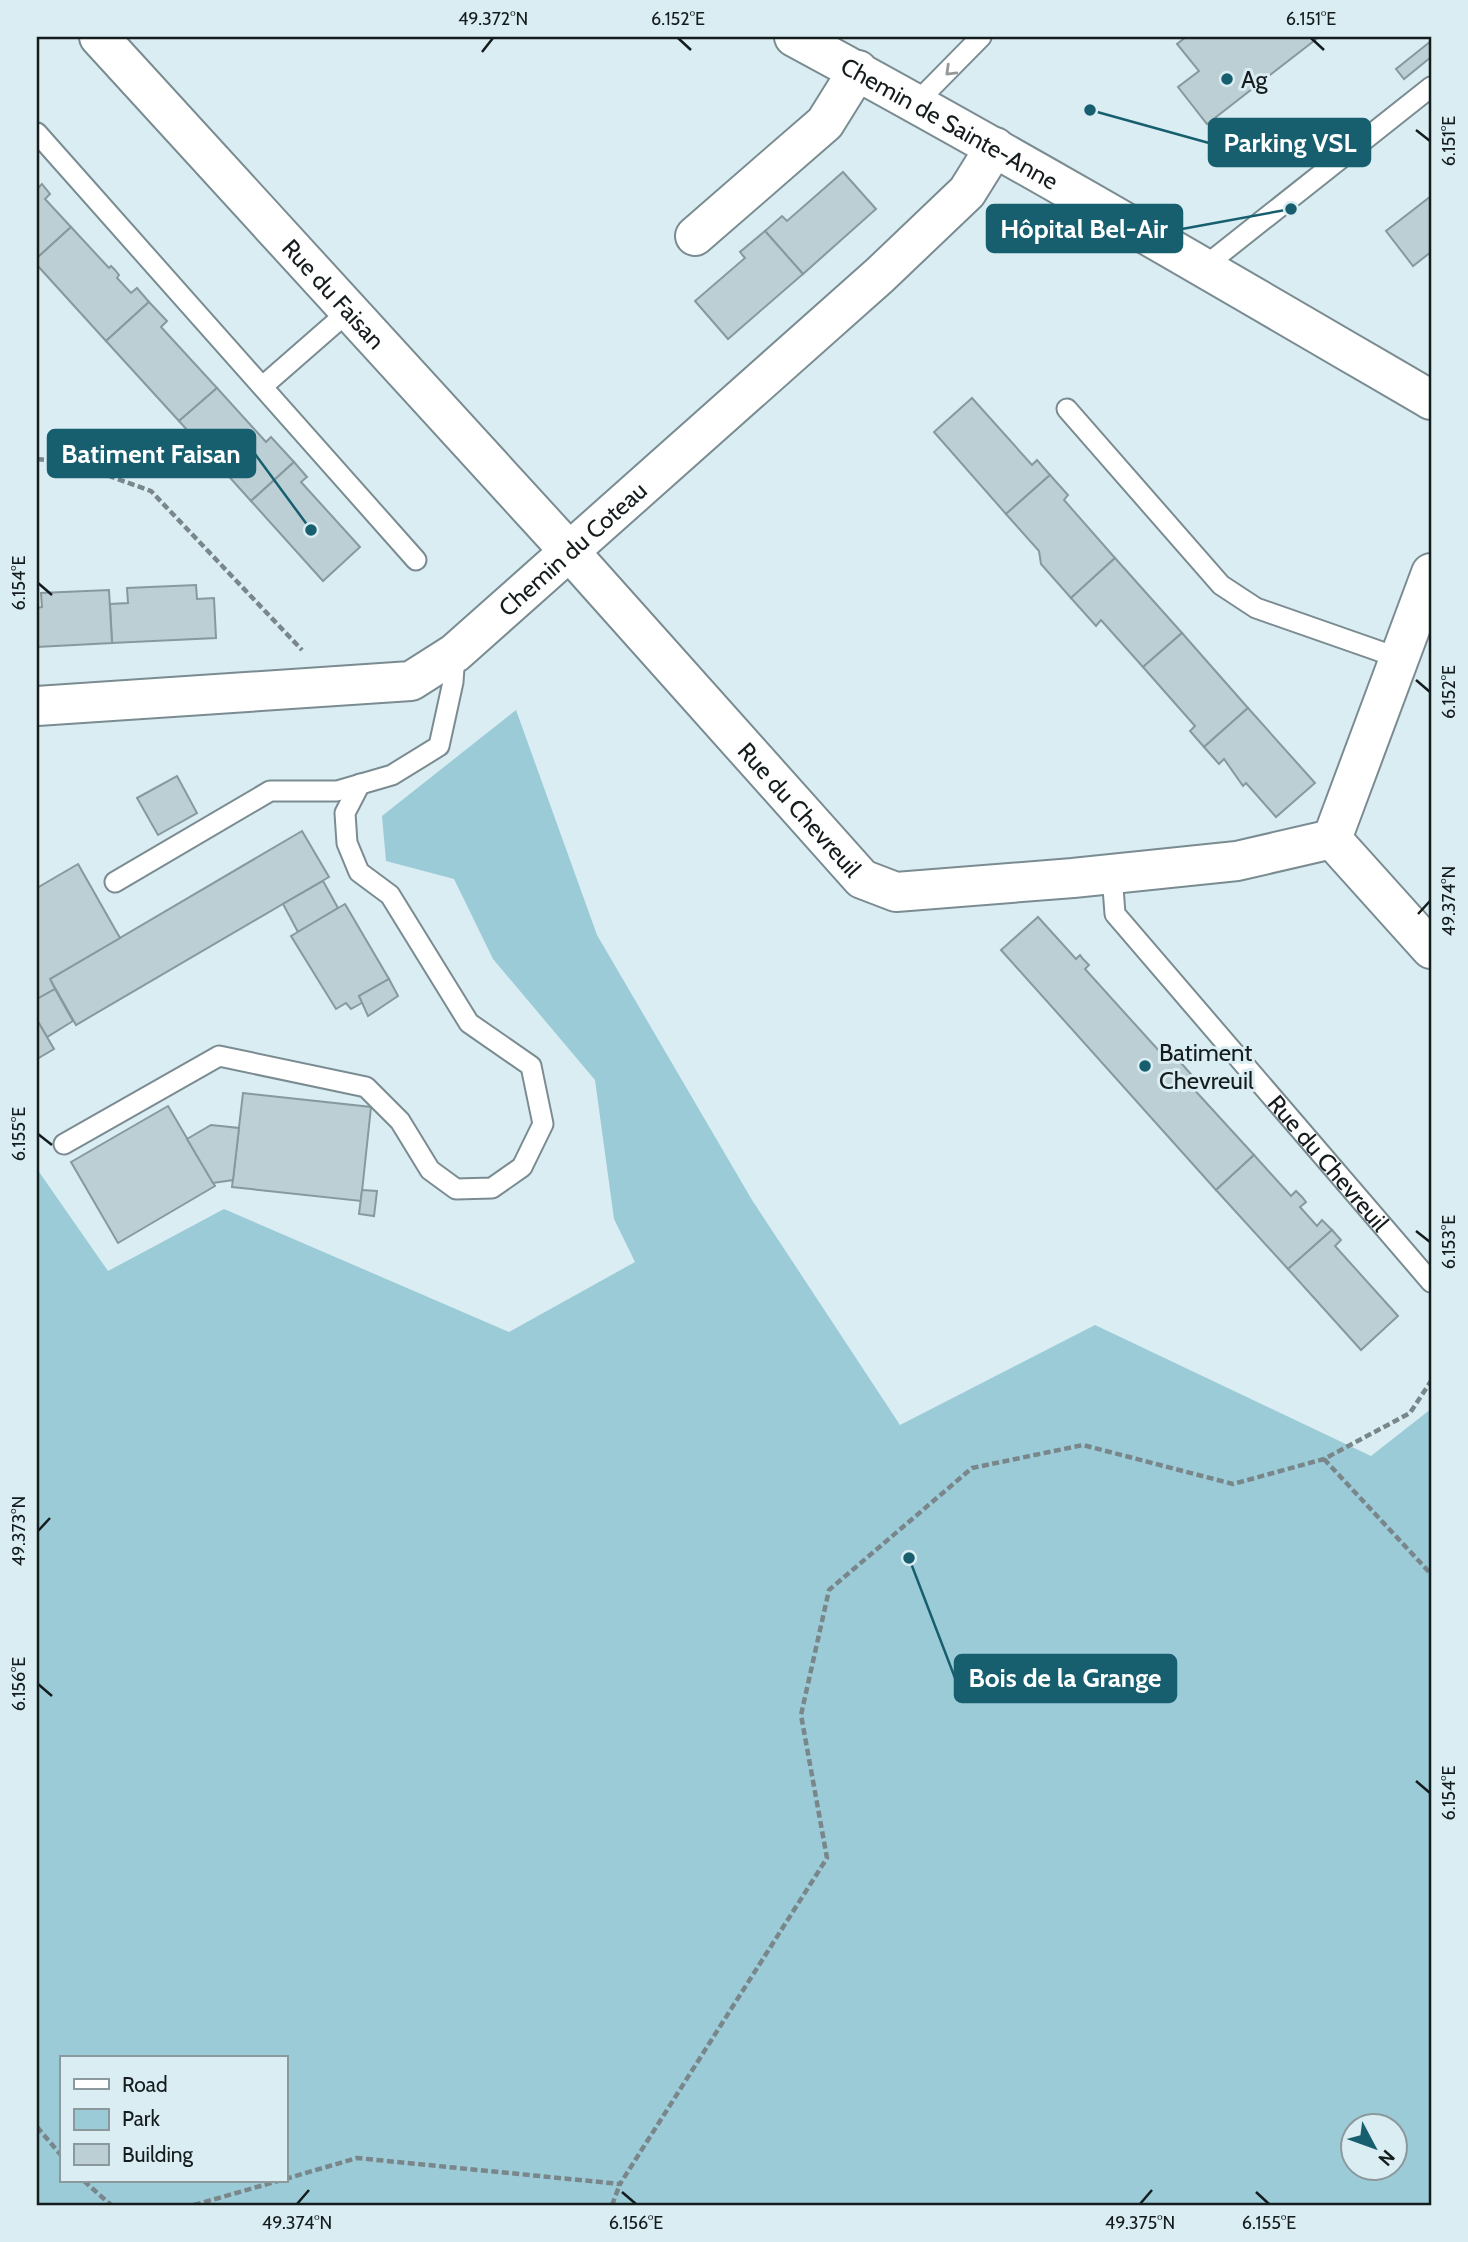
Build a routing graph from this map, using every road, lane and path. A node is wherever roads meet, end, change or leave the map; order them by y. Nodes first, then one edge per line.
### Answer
1 (99, 37) edge
2 (794, 37) edge
3 (981, 37) edge
4 (858, 70) junction
5 (1431, 89) edge
6 (916, 103) junction
7 (37, 133) edge
8 (995, 148) junction
9 (695, 236) dead end
10 (1205, 266) junction
11 (350, 310) junction
12 (263, 386) junction
13 (1431, 400) edge
14 (1067, 409) dead end
15 (37, 459) edge
16 (569, 551) junction
17 (416, 559) dead end
18 (1431, 573) edge
19 (305, 653) dead end
20 (455, 653) junction
21 (1399, 657) junction
22 (37, 706) edge
23 (360, 784) junction
24 (1332, 839) junction
25 (1112, 874) junction
26 (115, 882) dead end
27 (1431, 949) edge
28 (64, 1144) dead end
29 (1431, 1282) edge
30 (1431, 1381) edge
31 (1324, 1459) junction
32 (1431, 1574) edge
33 (37, 2127) edge
34 (60, 2154) edge
35 (287, 2178) edge
36 (85, 2182) edge
37 (274, 2182) edge
38 (620, 2184) junction
39 (111, 2205) edge
40 (194, 2205) edge
41 (612, 2205) edge

1 - 11 street, Rue du Faisan
2 - 4 street, Chemin de Sainte-Anne
3 -> 6 lane
4 - 6 street, Chemin de Sainte-Anne
4 - 9 street
5 - 10 lane
6 - 8 street, Chemin de Sainte-Anne
7 - 12 lane
8 - 10 street, Chemin de Sainte-Anne
8 - 16 street, Chemin du Coteau
10 - 13 street, Chemin de Sainte-Anne
11 - 12 lane
11 - 16 street, Rue du Faisan
12 - 17 lane
14 - 21 lane
15 - 19 path
16 - 20 street, Chemin du Coteau
16 - 25 street, Rue du Chevreuil
18 - 21 street
20 - 22 street, Chemin du Coteau
20 - 23 lane
21 - 24 street
23 - 26 lane
23 - 28 lane
24 - 25 street, Rue du Chevreuil
24 - 27 street
25 - 29 lane, Rue du Chevreuil
30 - 31 path
31 - 32 path
31 - 38 path
33 - 34 path
35 - 38 path
36 - 39 path
37 - 40 path
38 - 41 path

